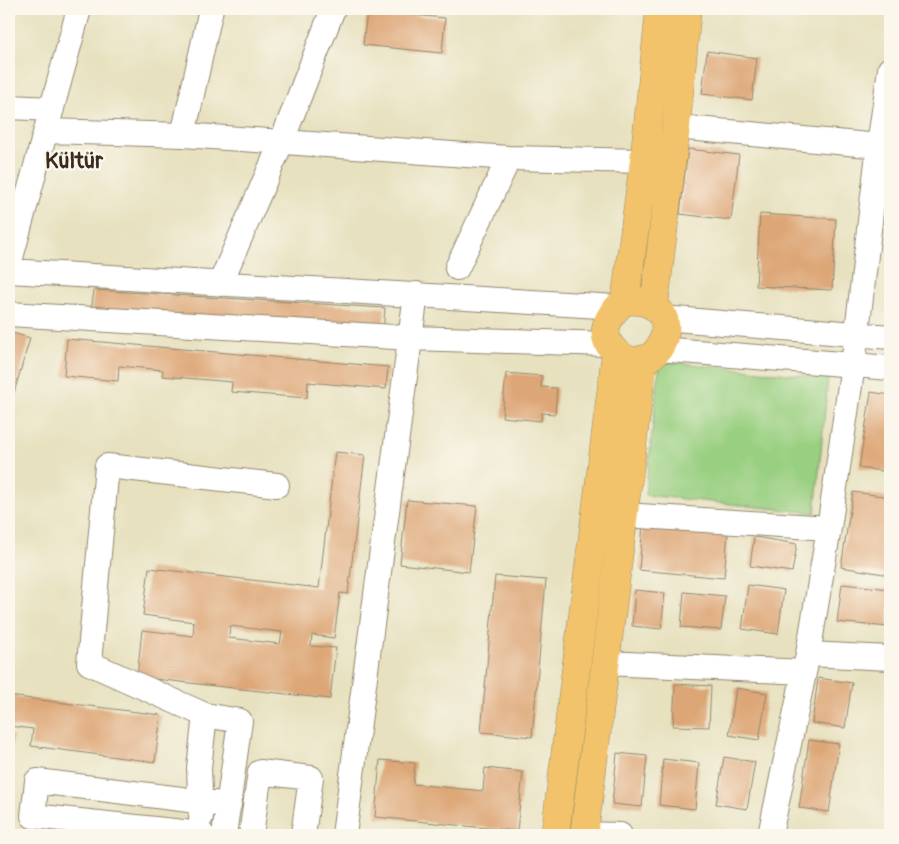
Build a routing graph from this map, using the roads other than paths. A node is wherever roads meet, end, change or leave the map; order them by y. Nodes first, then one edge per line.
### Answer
1 (79, 9) edge
2 (210, 9) edge
3 (333, 9) edge
4 (660, 9) edge
5 (687, 9) edge
6 (890, 69) edge
7 (9, 107) edge
8 (52, 109) junction
9 (676, 127) junction
10 (46, 131) junction
11 (183, 135) junction
12 (282, 142) junction
13 (885, 146) edge
14 (509, 158) junction
15 (644, 161) junction
16 (11, 251) edge
17 (458, 268) dead end
18 (9, 271) edge
19 (220, 284) junction
20 (416, 294) junction
21 (621, 304) junction
22 (658, 312) junction
23 (9, 314) edge
24 (856, 334) junction
25 (890, 337) edge
26 (411, 338) junction
27 (613, 349) junction
28 (651, 354) junction
29 (853, 365) junction
30 (890, 368) edge
31 (277, 485) dead end
32 (624, 514) junction
33 (829, 528) junction
34 (890, 658) edge
35 (605, 663) junction
36 (806, 663) junction
37 (206, 715) junction
38 (201, 801) junction
39 (229, 805) junction
40 (584, 834) edge
41 (209, 835) edge
42 (251, 835) edge
43 (303, 835) edge
44 (344, 835) edge
45 (555, 835) edge
46 (620, 835) edge
47 (770, 835) edge

1 - 8 street
2 - 11 street
3 - 12 street
4 - 15 main road
5 - 9 main road
6 - 13 street
7 - 8 street
8 - 10 street
9 - 13 street
9 - 22 main road
10 - 11 street
10 - 16 street
11 - 12 street
12 - 14 street
12 - 19 street
13 - 24 street
14 - 15 street
14 - 17 street
15 - 21 main road
18 - 19 street
19 - 20 street
20 - 21 street
20 - 26 street
21 - 22 main road
21 - 27 main road
22 - 24 street
22 - 28 main road
23 - 26 street
24 - 25 street
24 - 29 street
26 - 27 street
26 - 44 street
27 - 28 main road
27 - 45 main road
28 - 29 street
28 - 32 main road
29 - 30 street
29 - 33 street
31 - 37 street
32 - 33 street
32 - 35 main road
33 - 36 street
34 - 36 street
35 - 36 street
35 - 40 main road
36 - 47 street
37 - 38 street
37 - 39 street
38 - 39 street
38 - 41 street
38 - 41 street
39 - 41 street
40 - 46 street
42 - 43 street

